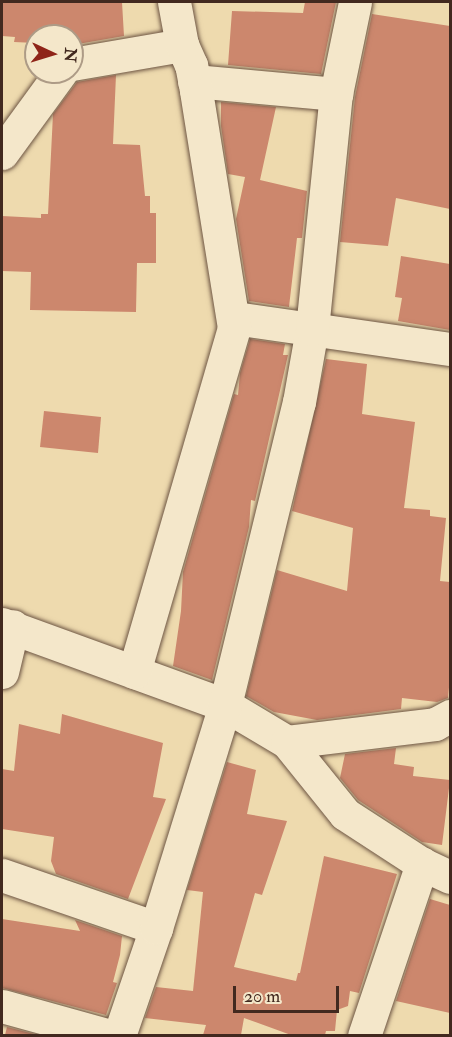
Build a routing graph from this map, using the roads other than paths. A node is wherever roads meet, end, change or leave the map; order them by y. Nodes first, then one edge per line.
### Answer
1 (174, 2) edge
2 (355, 2) edge
3 (182, 45) junction
4 (84, 62) edge
5 (194, 81) junction
6 (52, 84) edge
7 (336, 94) junction
8 (2, 153) edge
9 (234, 318) junction
10 (312, 329) junction
11 (450, 349) edge
12 (7, 625) edge
13 (2, 672) edge
14 (134, 672) junction
15 (225, 705) junction
16 (450, 716) edge
17 (287, 742) junction
18 (436, 871) edge
19 (2, 875) edge
20 (156, 928) junction
21 (2, 1006) edge
22 (110, 1035) edge
23 (119, 1035) edge
24 (364, 1035) edge

1 - 3 street
2 - 7 street
3 - 4 street
3 - 5 street
5 - 7 street
5 - 9 street
6 - 8 street
7 - 10 street
9 - 10 street
9 - 14 street
10 - 11 street
10 - 15 street
12 - 13 street
12 - 14 street
14 - 15 street
15 - 17 street
15 - 20 street
16 - 17 street
17 - 18 street
18 - 24 street
19 - 20 street
20 - 23 street
21 - 22 street

